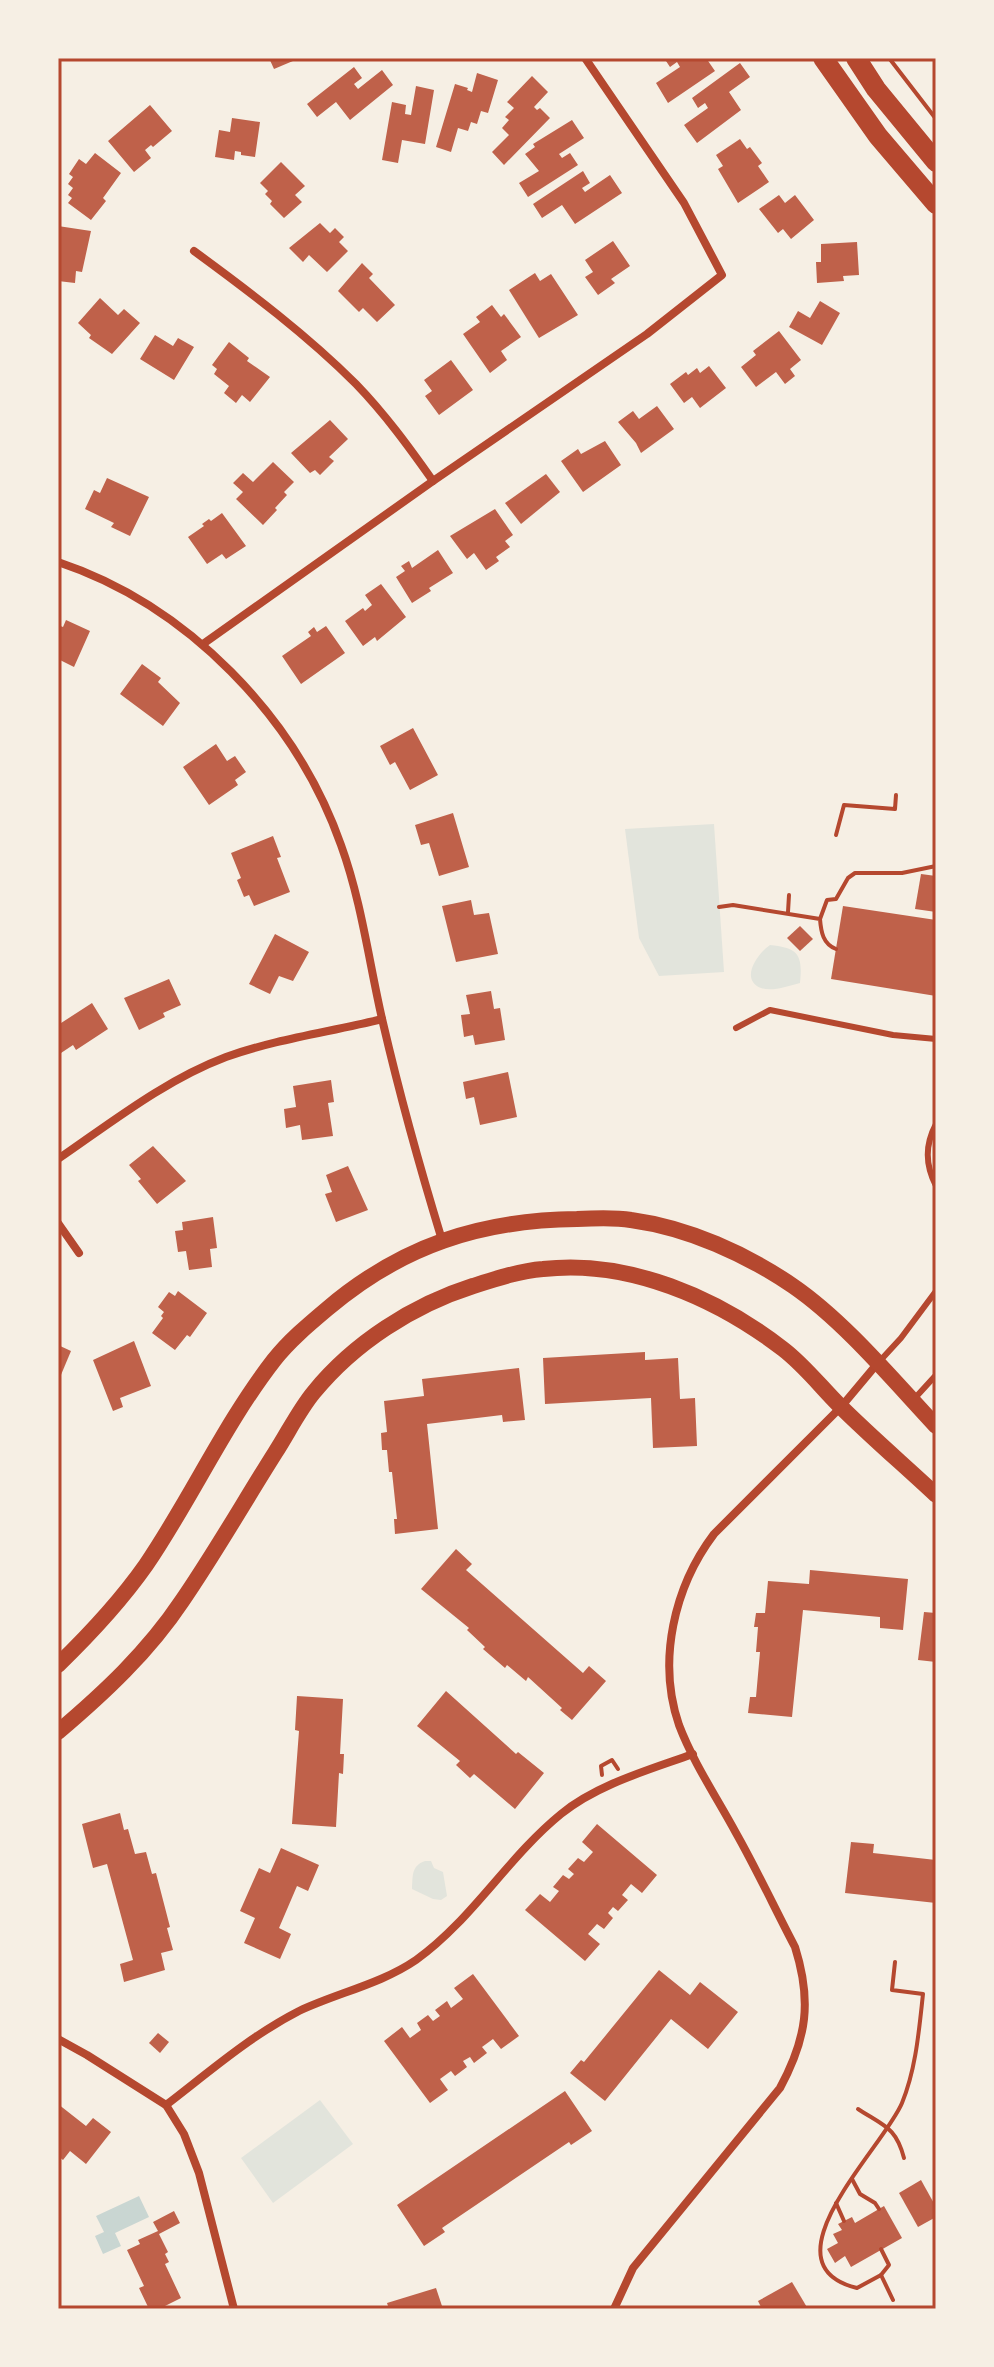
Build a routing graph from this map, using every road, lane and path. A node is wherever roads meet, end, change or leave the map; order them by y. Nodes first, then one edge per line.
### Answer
1 (585, 58) edge
2 (823, 58) edge
3 (856, 58) edge
4 (889, 58) edge
5 (936, 119) edge
6 (936, 162) edge
7 (936, 204) edge
8 (194, 251) dead end
9 (433, 481) junction
10 (58, 562) edge
11 (203, 644) junction
12 (896, 795) dead end
13 (836, 835) dead end
14 (936, 866) edge
15 (789, 895) dead end
16 (719, 907) dead end
17 (787, 914) junction
18 (820, 919) junction
19 (836, 949) dead end
20 (382, 1019) junction
21 (736, 1028) dead end
22 (936, 1039) edge
23 (936, 1124) edge
24 (58, 1159) edge
25 (936, 1186) edge
26 (58, 1223) edge
27 (442, 1240) junction
28 (79, 1253) dead end
29 (936, 1291) edge
30 (877, 1364) junction
31 (936, 1375) edge
32 (912, 1400) junction
33 (841, 1407) junction
34 (936, 1426) edge
35 (936, 1495) edge
36 (58, 1665) edge
37 (58, 1732) edge
38 (693, 1754) junction
39 (895, 1962) dead end
40 (58, 2039) edge
41 (166, 2105) junction
42 (858, 2109) dead end
43 (889, 2128) junction
44 (904, 2158) dead end
45 (851, 2178) junction
46 (836, 2203) junction
47 (879, 2209) dead end
48 (844, 2221) dead end
49 (881, 2249) dead end
50 (881, 2275) junction
51 (893, 2300) dead end
52 (234, 2309) edge
53 (614, 2309) edge

1 - 9 street
2 - 7 main road
3 - 6 main road
4 - 5 path
8 - 9 street
9 - 11 street
10 - 11 street
11 - 20 street
12 - 13 path
14 - 18 path
15 - 17 path
16 - 17 path
17 - 18 path
18 - 19 path
20 - 24 street
20 - 27 street
21 - 22 lane
23 - 25 lane
26 - 28 street
27 - 30 main road
27 - 36 main road
29 - 30 lane
30 - 32 main road
30 - 33 street
31 - 32 lane
32 - 34 main road
33 - 35 main road
33 - 37 main road
33 - 38 street
38 - 41 street
38 - 53 street
39 - 43 path
40 - 41 street
41 - 52 street
42 - 43 path
43 - 44 path
43 - 45 path
45 - 46 path
45 - 47 path
46 - 48 path
46 - 50 path
49 - 50 path
50 - 51 path

